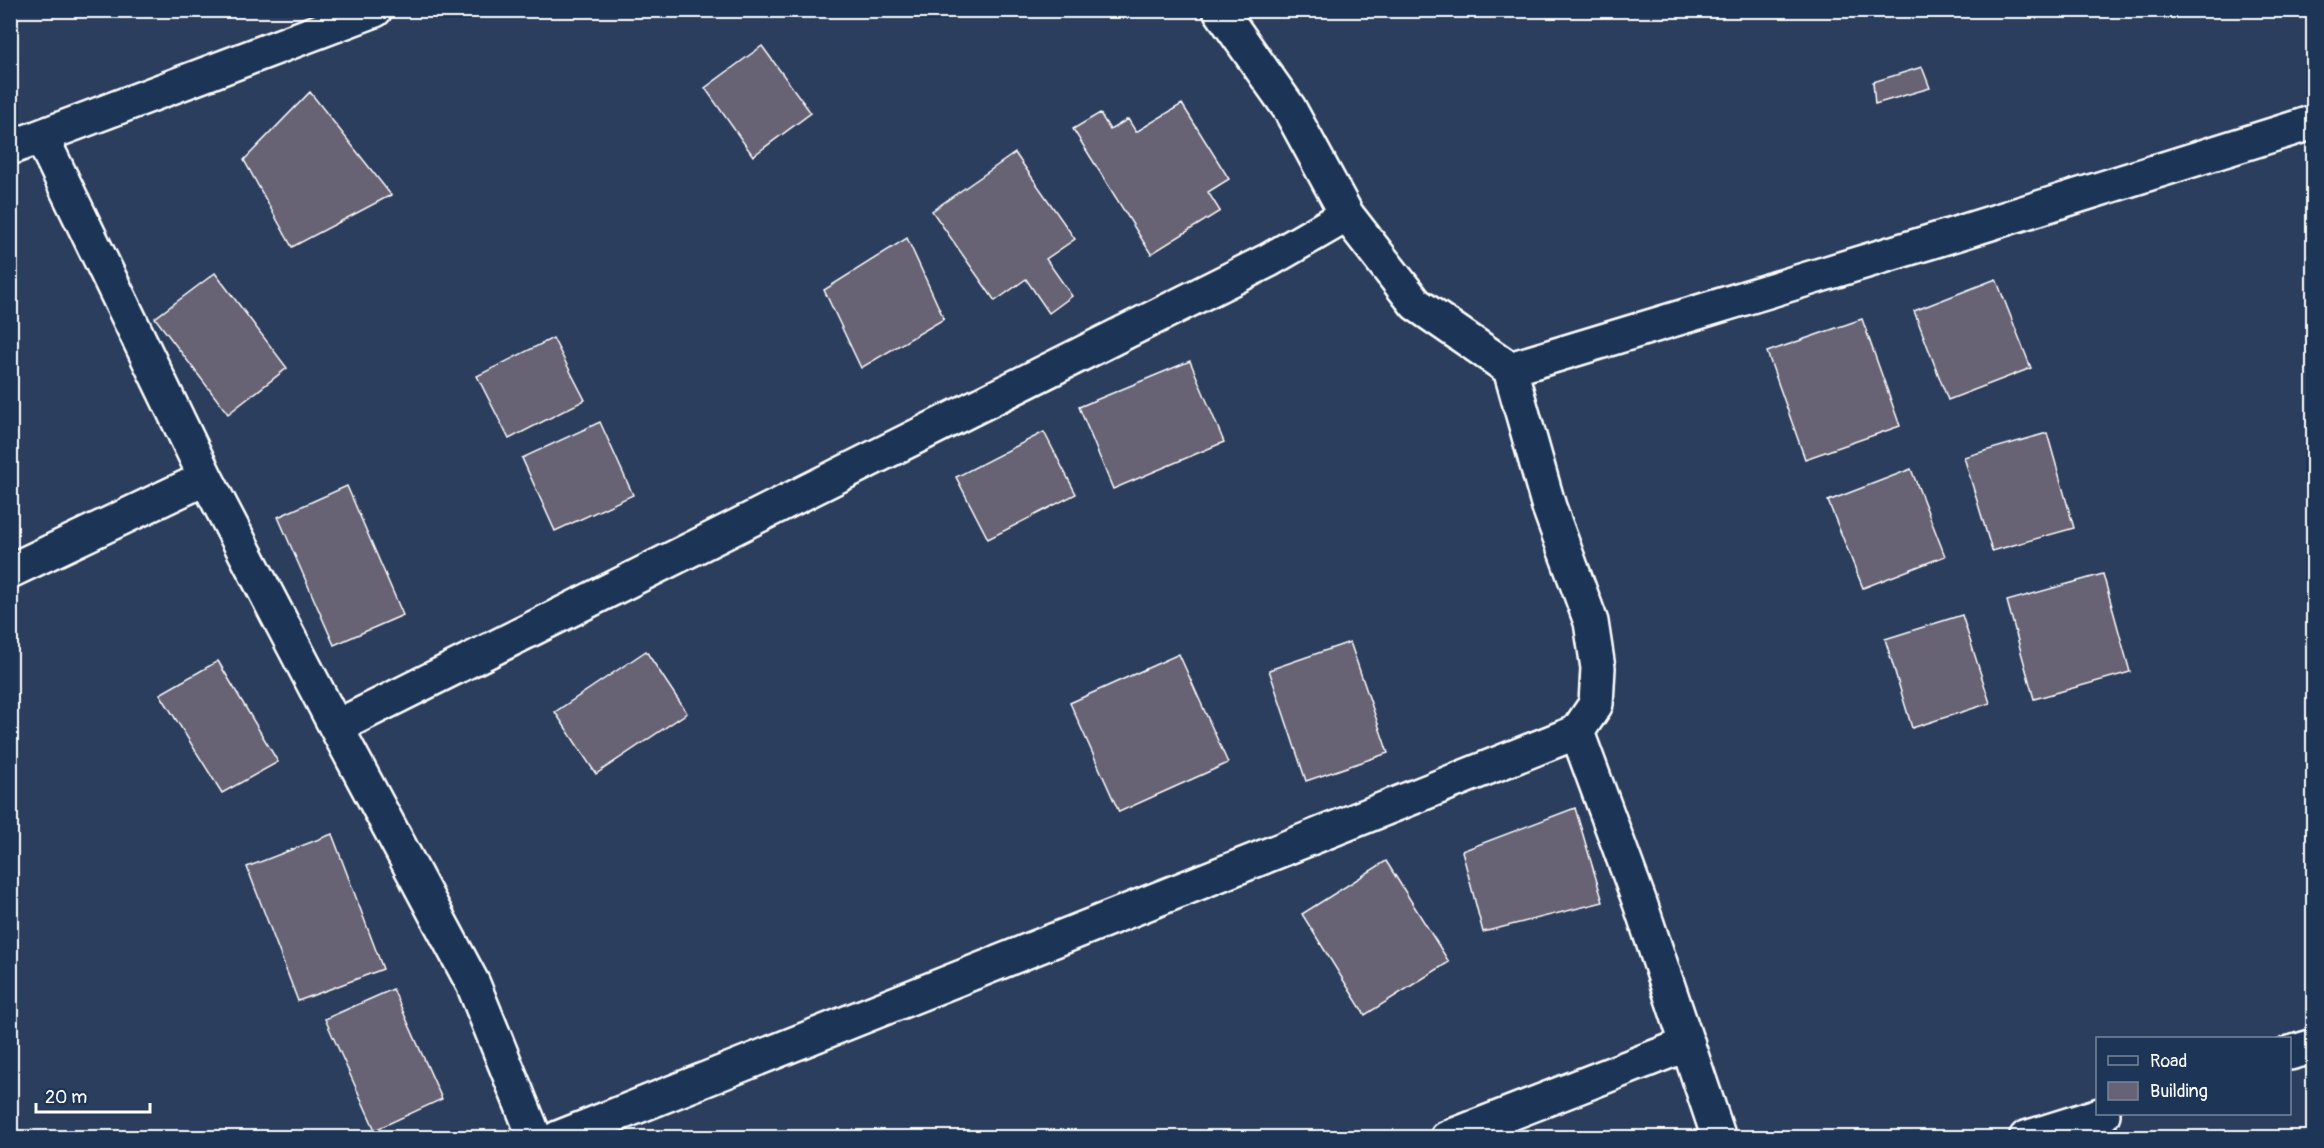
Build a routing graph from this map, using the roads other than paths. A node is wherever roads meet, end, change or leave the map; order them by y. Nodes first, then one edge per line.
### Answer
1 (375, 10) edge
2 (1220, 10) edge
3 (2313, 122) edge
4 (42, 138) junction
5 (10, 148) edge
6 (1347, 215) junction
7 (1510, 369) junction
8 (206, 478) junction
9 (10, 571) edge
10 (336, 727) junction
11 (1577, 732) junction
12 (1688, 1044) junction
13 (2313, 1046) edge
14 (2291, 1052) edge
15 (2096, 1115) edge
16 (535, 1137) edge
17 (558, 1137) edge
18 (1447, 1137) edge
19 (1719, 1137) edge
20 (2025, 1137) edge

1 - 4 street
2 - 6 street
3 - 7 street
4 - 5 street
4 - 8 street
6 - 7 street
6 - 10 street
7 - 11 street
8 - 9 street
8 - 10 street
10 - 16 street
11 - 12 street
11 - 17 street
12 - 18 street
12 - 19 street
13 - 14 street
15 - 20 street

